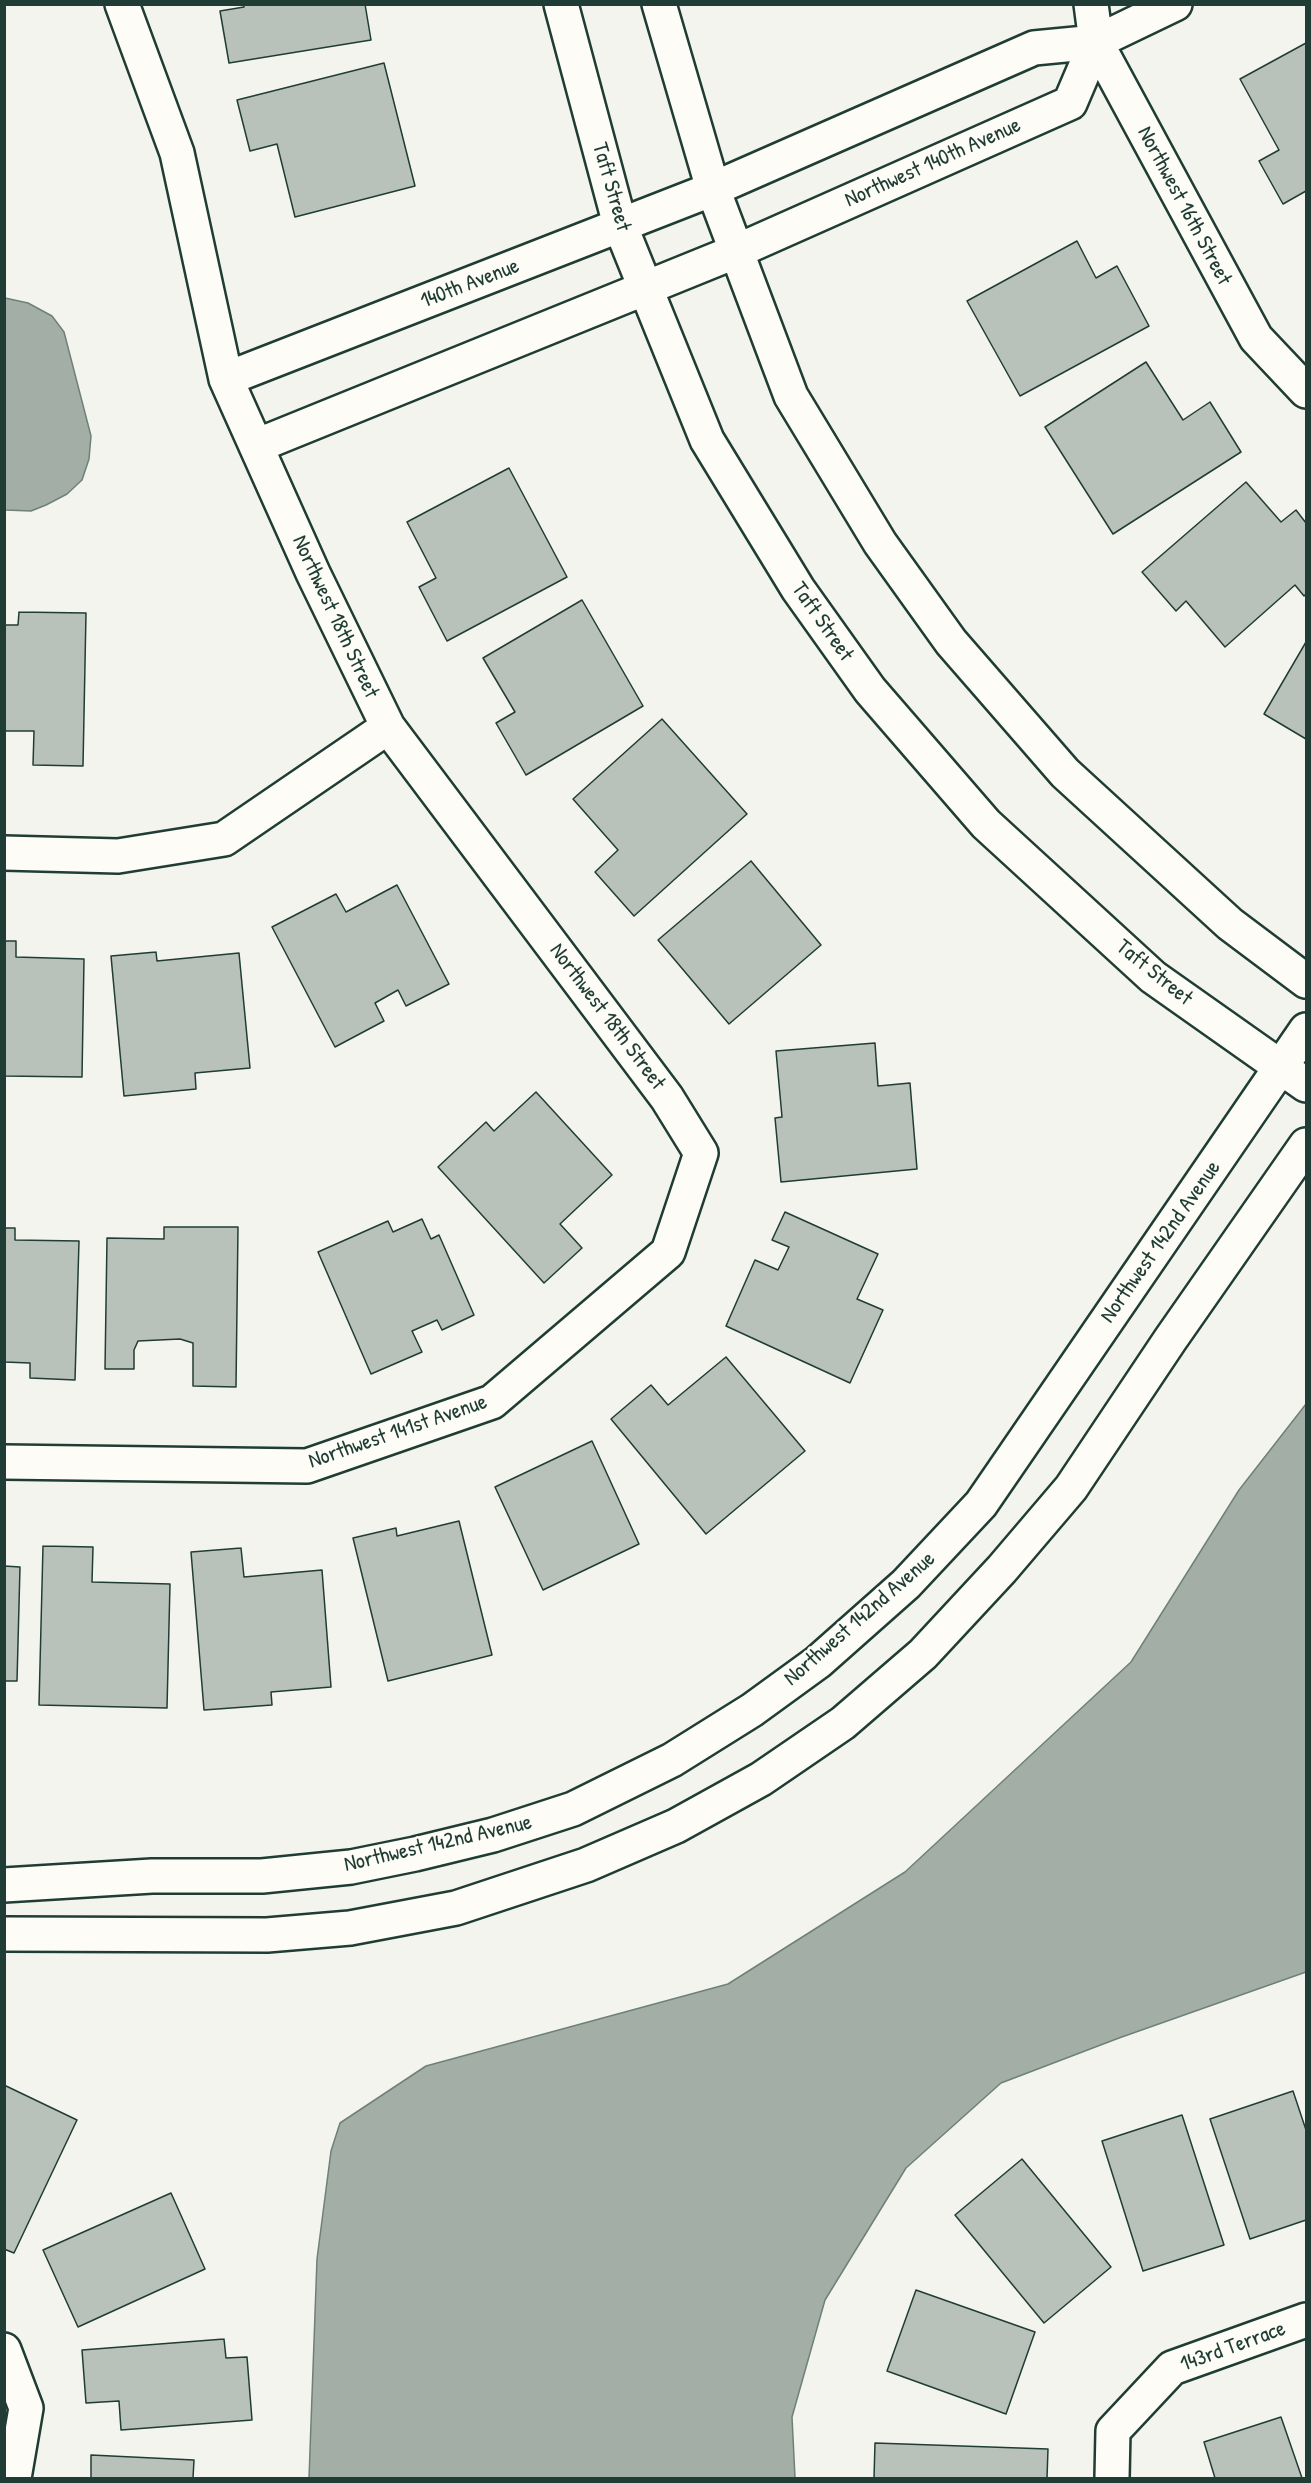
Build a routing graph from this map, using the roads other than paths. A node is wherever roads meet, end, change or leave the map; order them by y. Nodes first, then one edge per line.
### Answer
1 (122, 4) edge
2 (561, 4) edge
3 (659, 4) edge
4 (1091, 4) edge
5 (1175, 4) edge
6 (1096, 42) junction
7 (713, 189) junction
8 (620, 225) junction
9 (737, 251) junction
10 (646, 288) junction
11 (226, 379) junction
12 (1306, 391) edge
13 (256, 446) junction
14 (387, 727) junction
15 (4, 853) edge
16 (1306, 981) edge
17 (1306, 1030) edge
18 (1294, 1076) edge
19 (1306, 1145) edge
20 (701, 1152) joint
21 (4, 1462) edge
22 (4, 1884) edge
23 (4, 1934) edge
24 (1306, 2320) edge
25 (4, 2350) edge
26 (14, 2478) edge
27 (1112, 2478) edge

1 - 11 street, Northwest 18th Street
2 - 8 street, Taft Street
3 - 7 street
4 - 6 street, Northwest 16th Street
5 - 6 street
6 - 7 street
6 - 9 street, Northwest 140th Avenue
6 - 12 street, Northwest 16th Street
7 - 8 street, 140th Avenue
7 - 9 street
8 - 10 street, Taft Street
8 - 11 street, 140th Avenue
9 - 10 street
9 - 16 street
10 - 13 street
10 - 18 street, Taft Street
11 - 13 street, Northwest 18th Street
13 - 14 street, Northwest 18th Street
14 - 15 street
14 - 20 street, Northwest 18th Street
17 - 18 street, Northwest 142nd Avenue
18 - 22 street, Northwest 142nd Avenue
19 - 23 street
20 - 21 street, Northwest 141st Avenue
24 - 27 street, 143rd Terrace
25 - 26 street

